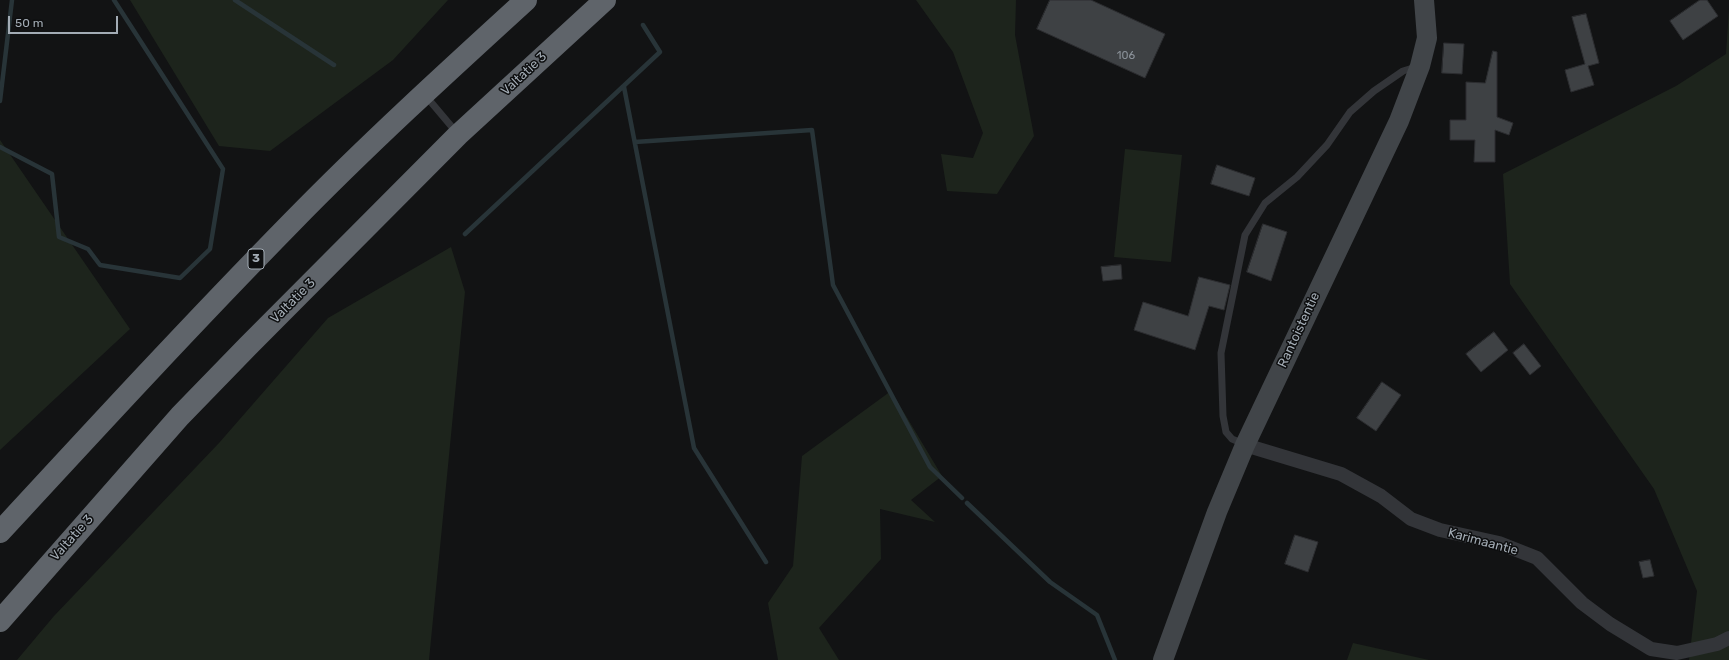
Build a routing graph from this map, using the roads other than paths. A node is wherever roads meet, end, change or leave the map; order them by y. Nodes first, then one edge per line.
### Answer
1 (526, 0) edge
2 (605, 0) edge
3 (1424, 0) edge
4 (1420, 66) junction
5 (424, 93) junction
6 (458, 135) junction
7 (1245, 445) junction
8 (0, 532) edge
9 (0, 621) edge
10 (1729, 638) edge
11 (1163, 660) edge

1 - 5 highway, 3
2 - 6 highway, Valtatie 3
3 - 4 street, Rantoistentie
4 - 7 street, Rantoistentie
4 - 7 lane
5 - 6 lane
5 - 8 highway, 3
6 - 9 highway, Valtatie 3
7 - 10 street, Karimaantie
7 - 11 street, Rantoistentie

